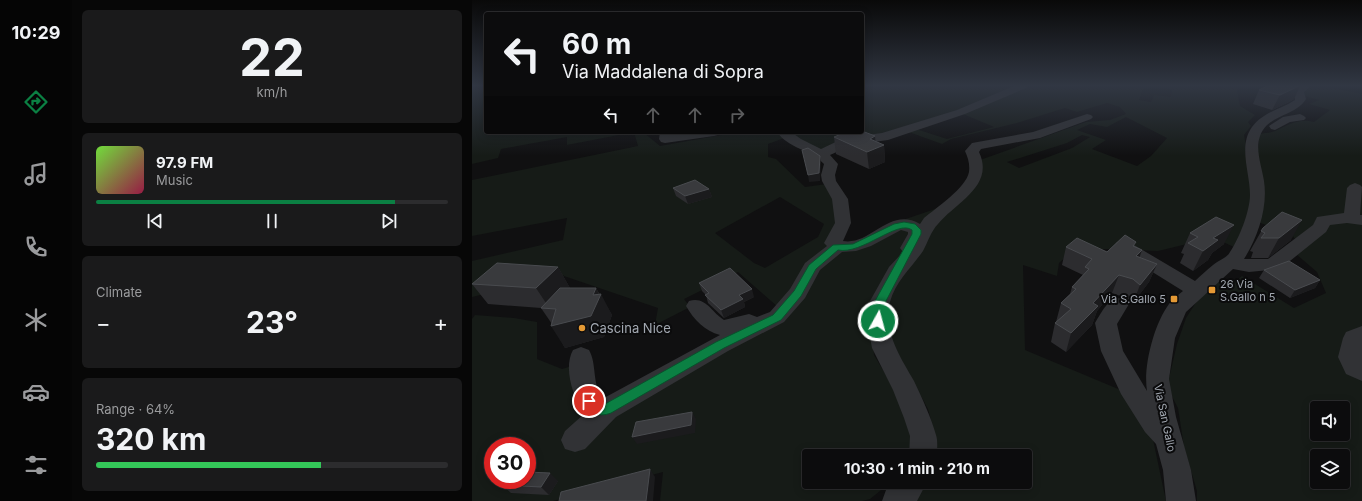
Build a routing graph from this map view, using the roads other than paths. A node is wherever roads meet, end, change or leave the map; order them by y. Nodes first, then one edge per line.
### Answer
1 (967, 109) edge
2 (1286, 109) edge
3 (1268, 111) edge
4 (1086, 117) dead end
5 (1300, 118) dead end
6 (1256, 131) junction
7 (665, 134) dead end
8 (700, 134) edge
9 (786, 134) edge
10 (820, 154) junction
11 (1355, 188) dead end
12 (934, 219) junction
13 (1357, 219) edge
14 (904, 224) junction
15 (1123, 246) edge
16 (837, 247) junction
17 (1234, 258) junction
18 (903, 261) junction
19 (1199, 282) junction
20 (1119, 304) dead end
21 (696, 306) dead end
22 (767, 322) junction
23 (1362, 334) edge
24 (581, 356) dead end
25 (1362, 371) edge
26 (607, 410) junction
27 (1169, 438) junction
28 (575, 440) dead end
29 (923, 449) edge
30 (908, 489) edge
31 (897, 501) edge
32 (1181, 501) edge

1 - 10 street
2 - 6 street
3 - 6 street, Via San Gallo
4 - 12 street
5 - 6 street
6 - 17 street, Via San Gallo
7 - 8 street
9 - 10 street
10 - 16 street
11 - 13 street
12 - 14 street
12 - 18 street
13 - 17 street
14 - 16 street
14 - 18 street
15 - 19 street
16 - 22 street
17 - 19 street, Via San Gallo
18 - 29 street
19 - 27 street, Via San Gallo
20 - 27 street
21 - 22 street
22 - 26 street
23 - 25 street
24 - 26 street
26 - 28 street
27 - 32 street, Via San Gallo
30 - 31 street

